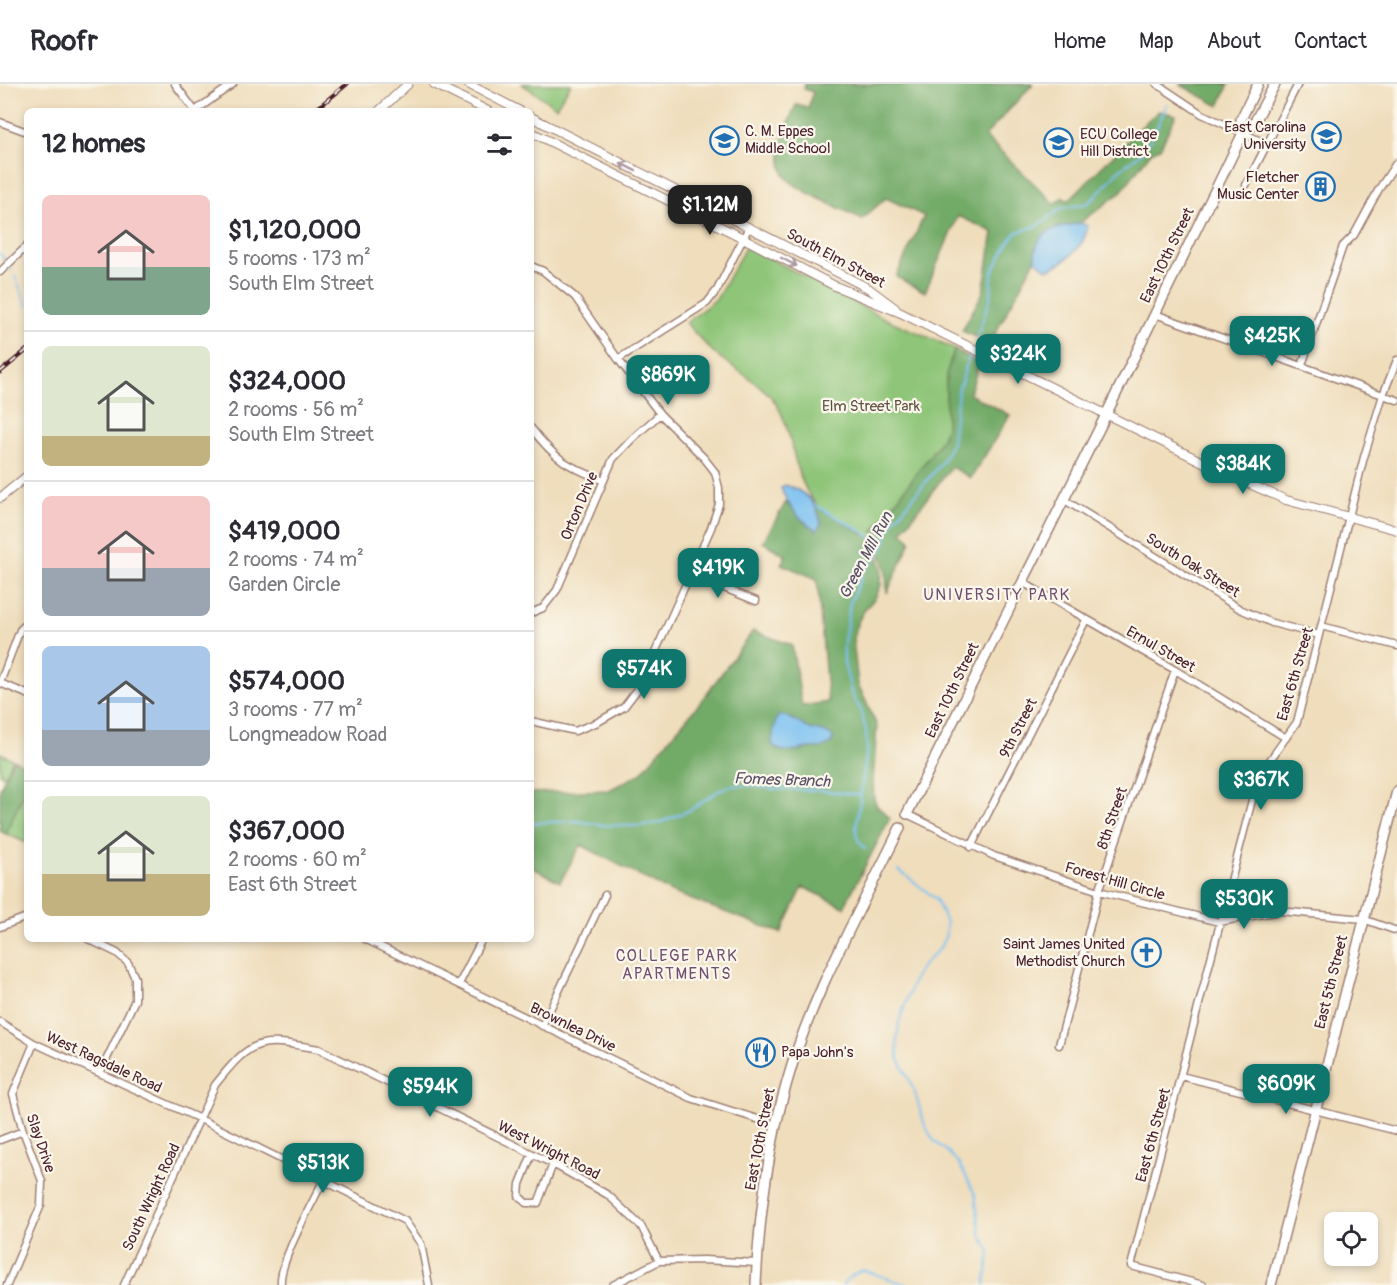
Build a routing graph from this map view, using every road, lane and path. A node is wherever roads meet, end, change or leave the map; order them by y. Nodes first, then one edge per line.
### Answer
1 (175, 84) edge
2 (232, 84) edge
3 (408, 84) edge
4 (434, 84) edge
5 (468, 84) edge
6 (1156, 84) edge
7 (1258, 84) edge
8 (1275, 84) edge
9 (1298, 84) edge
10 (193, 108) edge
11 (199, 108) edge
12 (382, 108) edge
13 (482, 108) edge
14 (506, 108) edge
15 (534, 119) edge
16 (0, 122) edge
17 (24, 131) edge
18 (1244, 131) junction
19 (534, 133) edge
20 (1267, 144) junction
21 (586, 146) junction
22 (581, 156) junction
23 (1397, 162) edge
24 (1246, 185) dead end
25 (689, 197) junction
26 (682, 209) junction
27 (749, 227) junction
28 (743, 238) junction
29 (24, 249) edge
30 (534, 267) edge
31 (0, 272) edge
32 (842, 274) junction
33 (835, 286) junction
34 (868, 288) junction
35 (862, 299) junction
36 (901, 313) junction
37 (1155, 314) junction
38 (618, 359) junction
39 (1397, 360) edge
40 (1302, 365) junction
41 (1383, 395) junction
42 (1397, 400) edge
43 (660, 414) junction
44 (1106, 414) junction
45 (534, 432) edge
46 (24, 478) edge
47 (603, 480) junction
48 (0, 498) edge
49 (1063, 499) junction
50 (1349, 518) junction
51 (1397, 530) edge
52 (690, 574) junction
53 (1022, 582) junction
54 (756, 601) dead end
55 (534, 612) edge
56 (1086, 620) junction
57 (24, 626) edge
58 (1321, 626) junction
59 (1318, 634) junction
60 (1397, 646) edge
61 (1175, 670) junction
62 (0, 682) edge
63 (24, 693) edge
64 (534, 722) edge
65 (1286, 738) junction
66 (1397, 791) edge
67 (907, 814) junction
68 (971, 847) junction
69 (1100, 891) junction
70 (605, 895) dead end
71 (24, 918) edge
72 (1363, 919) junction
73 (1219, 922) junction
74 (0, 927) edge
75 (1397, 931) edge
76 (94, 942) edge
77 (371, 942) edge
78 (480, 942) edge
79 (459, 984) junction
80 (0, 1022) edge
81 (543, 1026) junction
82 (34, 1043) junction
83 (1059, 1045) dead end
84 (100, 1073) junction
85 (1181, 1076) junction
86 (1314, 1110) junction
87 (200, 1119) junction
88 (776, 1125) junction
89 (23, 1131) junction
90 (1397, 1131) edge
91 (0, 1140) edge
92 (532, 1154) junction
93 (553, 1164) junction
94 (323, 1181) junction
95 (659, 1261) junction
96 (757, 1263) junction
97 (127, 1284) edge
98 (7, 1285) edge
99 (281, 1285) edge
100 (429, 1285) edge
101 (613, 1285) edge
102 (756, 1285) edge
103 (1203, 1285) edge
104 (1271, 1285) edge

1 - 10 street
2 - 11 street
3 - 12 street
4 - 13 street
5 - 14 street
6 - 18 street
7 - 18 main road, East 10th Street
8 - 18 main road, East 10th Street
9 - 20 street
15 - 21 street, South Elm Street
16 - 17 street
18 - 20 street
18 - 37 main road, East 10th Street
19 - 22 street, South Elm Street
20 - 24 street
21 - 22 street
25 -> 21 street, South Elm Street
22 - 26 street, South Elm Street
23 - 40 street
25 - 26 street
25 - 27 street, South Elm Street
26 - 28 street, South Elm Street
27 - 28 street
27 - 32 street, South Elm Street
28 -> 33 street, South Elm Street
28 - 38 street
29 - 31 street
30 - 38 street
32 - 33 street
32 - 34 street, South Elm Street
33 - 35 street, South Elm Street
34 - 35 street
34 - 36 street, South Elm Street
35 - 36 street, South Elm Street
36 - 44 street, South Elm Street
37 - 40 street
37 - 44 main road, East 10th Street
38 - 43 street
39 - 41 street, East 6th Street
40 - 41 street
41 - 42 street
41 - 50 street, East 6th Street
43 - 47 street, Orton Drive
43 - 52 street
44 - 49 main road, East 10th Street
44 - 50 street, South Elm Street
45 - 47 street
46 - 48 street
47 - 55 street, Orton Drive
49 - 53 main road, East 10th Street
49 - 59 street, South Oak Street
50 - 51 street, South Elm Street
50 - 58 street, East 6th Street
52 - 54 street
52 - 64 street
53 - 56 street, Ernul Street
53 - 67 main road, East 10th Street
56 - 61 street, Ernul Street
56 - 68 street, 9th Street
57 - 62 street
58 - 59 street, East 6th Street
58 - 60 street
59 - 65 street, East 6th Street
61 - 65 street, Ernul Street
61 - 69 street, 8th Street
62 - 63 street
65 - 73 street, East 6th Street
66 - 72 main road, East 5th Street
67 - 68 street, Forest Hill Circle
67 - 88 main road, East 10th Street
68 - 69 street, Forest Hill Circle
69 - 73 street, Forest Hill Circle
69 - 83 street, 8th Street
70 - 81 street
71 - 74 street
72 - 73 street, Forest Hill Circle
72 - 75 street, Forest Hill Circle
72 - 86 main road, East 5th Street
73 - 85 street, East 6th Street
76 - 84 street
77 - 79 street, Brownlea Drive
78 - 79 street
79 - 81 street, Brownlea Drive
80 - 82 street, West Ragsdale Road
81 - 88 street, Brownlea Drive
82 - 84 street, West Ragsdale Road
82 - 89 street, Slay Drive
84 - 87 street, West Ragsdale Road
85 - 86 street
85 - 103 street, East 6th Street
86 - 90 street
86 - 104 main road, East 5th Street
87 - 92 street, West Wright Road
87 - 94 street, West Ragsdale Road
87 - 97 street, South Wright Road
88 - 96 main road, East 10th Street
89 - 91 street
89 - 98 street, Slay Drive
92 - 93 street, West Wright Road
92 - 93 street
93 - 95 street, West Wright Road
94 - 99 street
94 - 100 street, West Ragsdale Road
95 - 96 street
95 - 101 street
96 - 102 main road, East 10th Street

